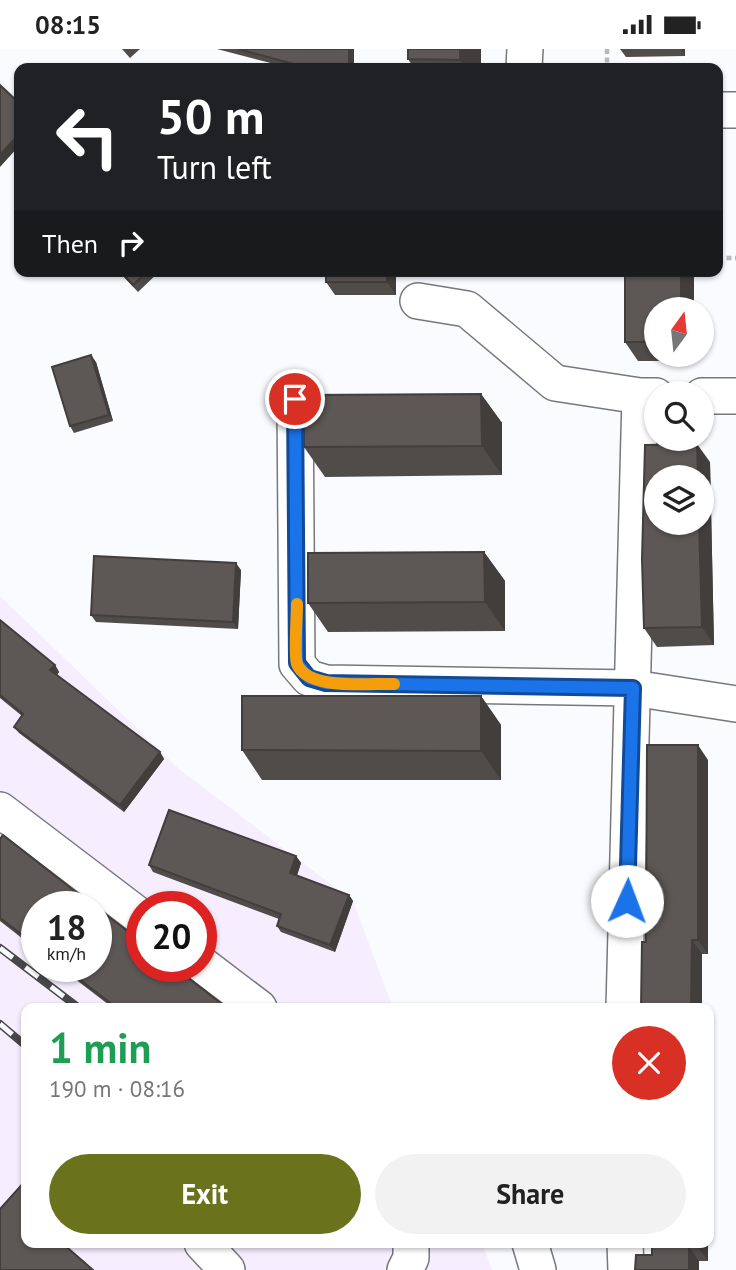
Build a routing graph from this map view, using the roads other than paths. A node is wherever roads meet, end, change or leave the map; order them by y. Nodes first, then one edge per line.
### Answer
1 (418, 301) dead end
2 (644, 395) edge
3 (714, 396) edge
4 (736, 396) edge
5 (295, 399) dead end
6 (645, 451) edge
7 (633, 688) junction
8 (736, 704) edge
9 (0, 810) edge
10 (126, 906) edge
11 (217, 976) edge
12 (252, 1003) edge
13 (624, 1003) edge
14 (207, 1248) edge
15 (411, 1248) edge
16 (531, 1248) edge
17 (625, 1248) edge
18 (227, 1270) edge
19 (405, 1270) edge
20 (538, 1270) edge
21 (626, 1270) edge

1 - 2 lane
3 - 4 lane
5 - 7 lane
6 - 7 lane
7 - 8 lane
7 - 13 lane
9 - 10 lane
11 - 12 lane
14 - 18 lane
15 - 19 lane
16 - 20 lane
17 - 21 lane

